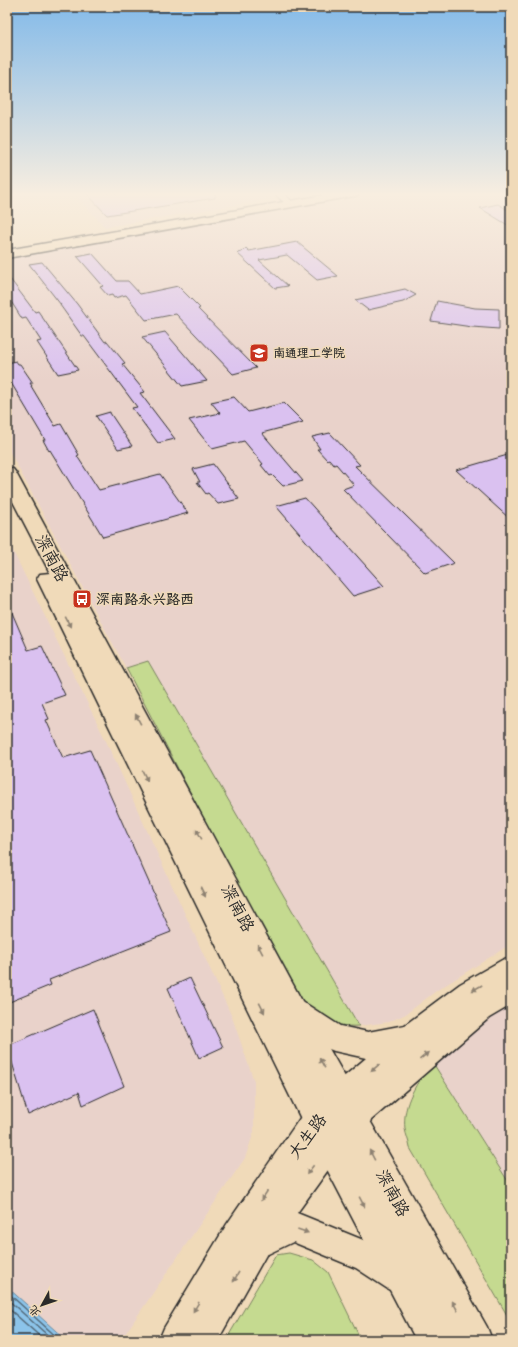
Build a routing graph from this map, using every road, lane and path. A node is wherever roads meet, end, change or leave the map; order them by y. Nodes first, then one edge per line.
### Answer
1 (7, 473) edge
2 (7, 500) edge
3 (511, 968) edge
4 (511, 991) edge
5 (292, 1011) junction
6 (412, 1036) junction
7 (335, 1119) junction
8 (255, 1244) junction
9 (405, 1281) junction
10 (176, 1340) edge
11 (200, 1340) edge
12 (436, 1340) edge
13 (474, 1340) edge

5 -> 1 main road, 深南路
2 -> 7 main road, 深南路
3 -> 6 street, 大生路
7 -> 4 street, 大生路
5 - 6 street
7 -> 5 main road, 深南路
6 -> 7 street, 大生路
7 -> 8 street, 大生路
7 -> 9 main road, 深南路
7 -> 10 street, 大生路
13 -> 7 main road, 深南路
8 -> 9 street
8 -> 11 street, 大生路
9 - 12 main road, 深南路

